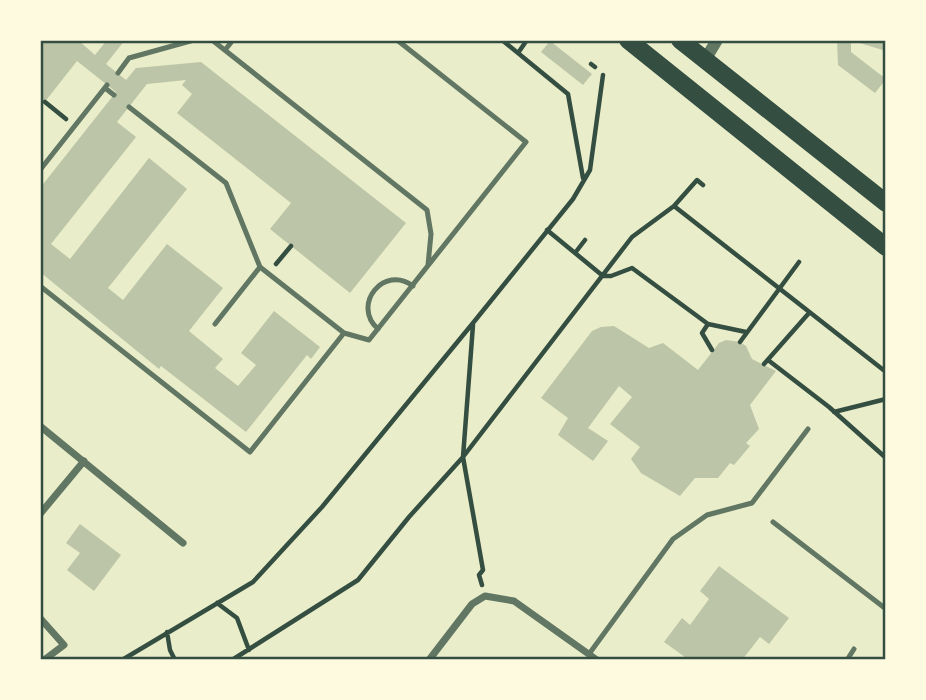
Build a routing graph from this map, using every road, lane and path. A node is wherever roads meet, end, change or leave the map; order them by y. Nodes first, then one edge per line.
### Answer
1 (194, 40) edge
2 (212, 40) edge
3 (233, 40) edge
4 (397, 40) edge
5 (502, 40) edge
6 (527, 40) edge
7 (628, 40) edge
8 (680, 40) edge
9 (717, 40) edge
10 (225, 50) junction
11 (518, 53) junction
12 (705, 60) junction
13 (118, 73) dead end
14 (603, 75) dead end
15 (114, 95) dead end
16 (45, 102) dead end
17 (129, 107) dead end
18 (62, 115) dead end
19 (40, 170) edge
20 (583, 179) junction
21 (704, 185) dead end
22 (886, 203) edge
23 (674, 206) junction
24 (547, 230) junction
25 (585, 240) dead end
26 (291, 246) dead end
27 (886, 247) edge
28 (575, 253) junction
29 (278, 262) dead end
30 (799, 262) dead end
31 (428, 266) junction
32 (260, 267) junction
33 (603, 276) junction
34 (40, 286) edge
35 (413, 286) junction
36 (780, 289) junction
37 (809, 313) junction
38 (473, 323) junction
39 (215, 324) dead end
40 (708, 324) junction
41 (378, 329) junction
42 (746, 332) junction
43 (344, 333) junction
44 (740, 342) dead end
45 (712, 351) dead end
46 (886, 372) edge
47 (886, 399) edge
48 (834, 412) junction
49 (40, 426) edge
50 (808, 429) dead end
51 (463, 457) junction
52 (886, 458) edge
53 (84, 461) junction
54 (40, 514) edge
55 (773, 522) dead end
56 (183, 544) dead end
57 (485, 596) junction
58 (217, 603) junction
59 (886, 609) edge
60 (40, 618) edge
61 (167, 632) junction
62 (854, 649) dead end
63 (249, 650) junction
64 (589, 654) junction
65 (44, 660) edge
66 (122, 660) edge
67 (175, 660) edge
68 (232, 660) edge
69 (429, 660) edge
70 (597, 660) edge
71 (847, 660) edge

1 - 13 lane
2 - 10 lane
3 - 10 lane
4 - 31 lane
5 - 11 path
6 - 11 path
7 - 27 main road
8 - 12 main road
9 - 12 street
10 - 31 lane
11 - 20 path
12 - 22 main road
14 - 20 path
15 - 19 lane
16 - 18 path
17 - 32 lane
20 - 24 path
21 - 23 path
23 - 33 path
23 - 36 path
24 - 28 path
24 - 38 path
25 - 28 path
26 - 29 path
28 - 33 path
30 - 36 path
31 - 35 lane
32 - 39 lane
32 - 43 lane
33 - 40 path
33 - 51 path
34 - 43 lane
35 - 41 lane
35 - 41 lane
36 - 37 path
36 - 42 path
37 - 46 path
37 - 48 path
38 - 51 path
38 - 58 path
40 - 42 path
40 - 45 path
41 - 43 lane
42 - 44 path
47 - 48 path
48 - 52 path
49 - 53 street
50 - 64 lane
51 - 57 path
51 - 63 path
53 - 54 street
53 - 56 street
55 - 59 lane
57 - 64 street
57 - 69 street
58 - 61 path
58 - 63 path
60 - 65 street
61 - 66 path
61 - 67 path
62 - 71 lane
63 - 68 path
64 - 70 street

